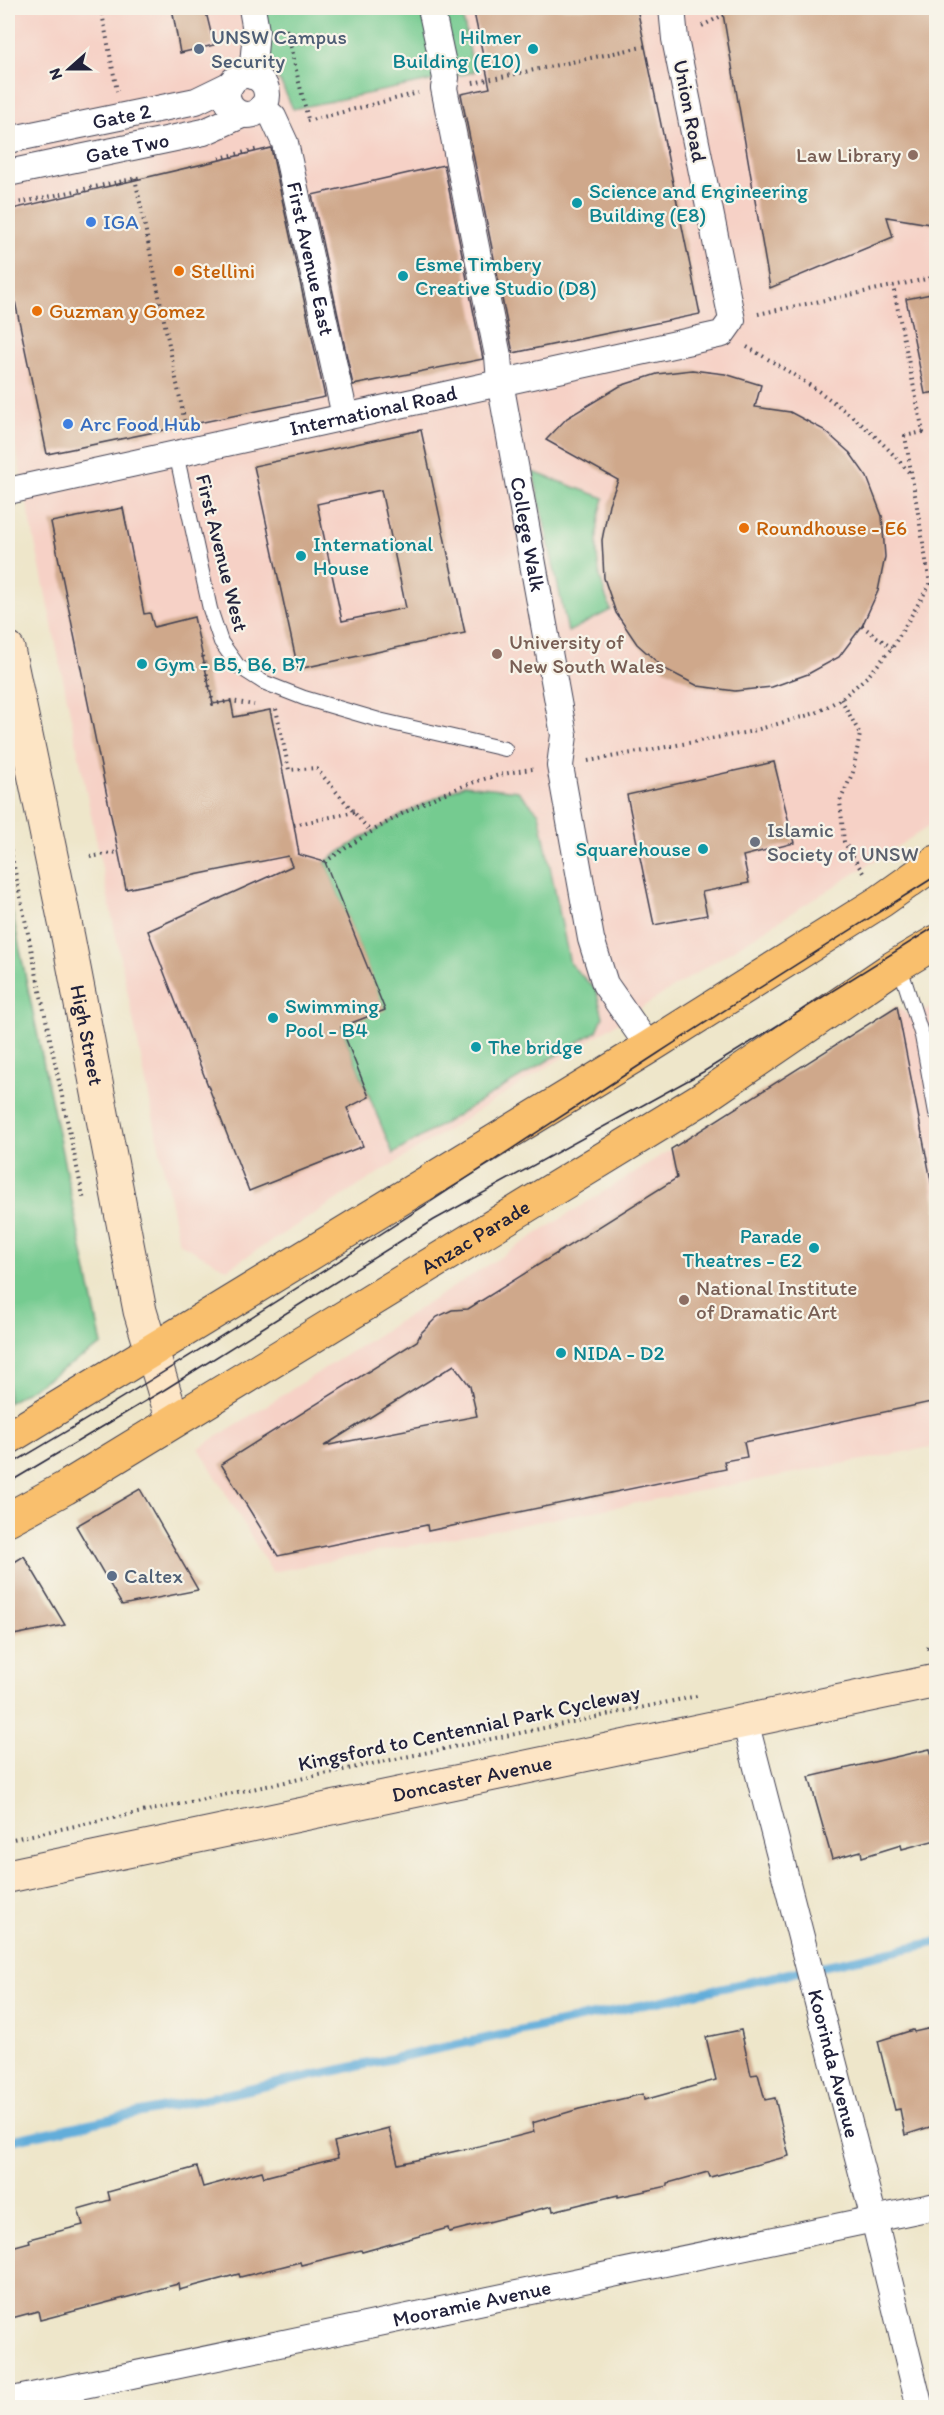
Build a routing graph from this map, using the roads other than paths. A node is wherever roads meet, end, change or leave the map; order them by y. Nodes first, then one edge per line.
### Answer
1 (430, 8) edge
2 (672, 8) edge
3 (254, 19) edge
4 (241, 80) junction
5 (252, 111) junction
6 (8, 140) edge
7 (8, 173) edge
8 (727, 326) joint
9 (500, 382) junction
10 (345, 416) junction
11 (176, 453) junction
12 (8, 490) edge
13 (8, 649) edge
14 (505, 748) dead end
15 (936, 862) edge
16 (936, 942) edge
17 (899, 964) junction
18 (649, 1047) junction
19 (936, 1113) edge
20 (152, 1350) junction
21 (173, 1421) junction
22 (8, 1437) edge
23 (8, 1519) edge
24 (936, 1682) edge
25 (745, 1721) junction
26 (8, 1876) edge
27 (936, 2206) edge
28 (874, 2219) junction
29 (8, 2402) edge
30 (920, 2408) edge

1 - 9 street, College Walk
2 - 8 street, Union Road
3 - 4 street
4 - 5 street
4 - 5 street
4 - 6 street, Gate 2
5 - 7 street, Gate Two
5 - 10 street, First Avenue East
8 - 9 street, International Road
9 - 10 street, International Road
9 - 18 street, College Walk
10 - 11 street, International Road
11 - 12 street, International Road
11 - 14 lane, First Avenue West
13 - 20 street, High Street
15 - 18 main road
16 - 17 main road, Anzac Parade
17 - 19 lane
17 - 21 main road, Anzac Parade
18 - 20 main road
20 - 21 street, High Street
20 - 22 main road
21 - 23 main road, Anzac Parade
24 - 25 street, Doncaster Avenue
25 - 26 street, Doncaster Avenue
25 - 28 street, Koorinda Avenue
27 - 28 street, Mooramie Avenue
28 - 29 street, Mooramie Avenue
28 - 30 street, Koorinda Avenue

